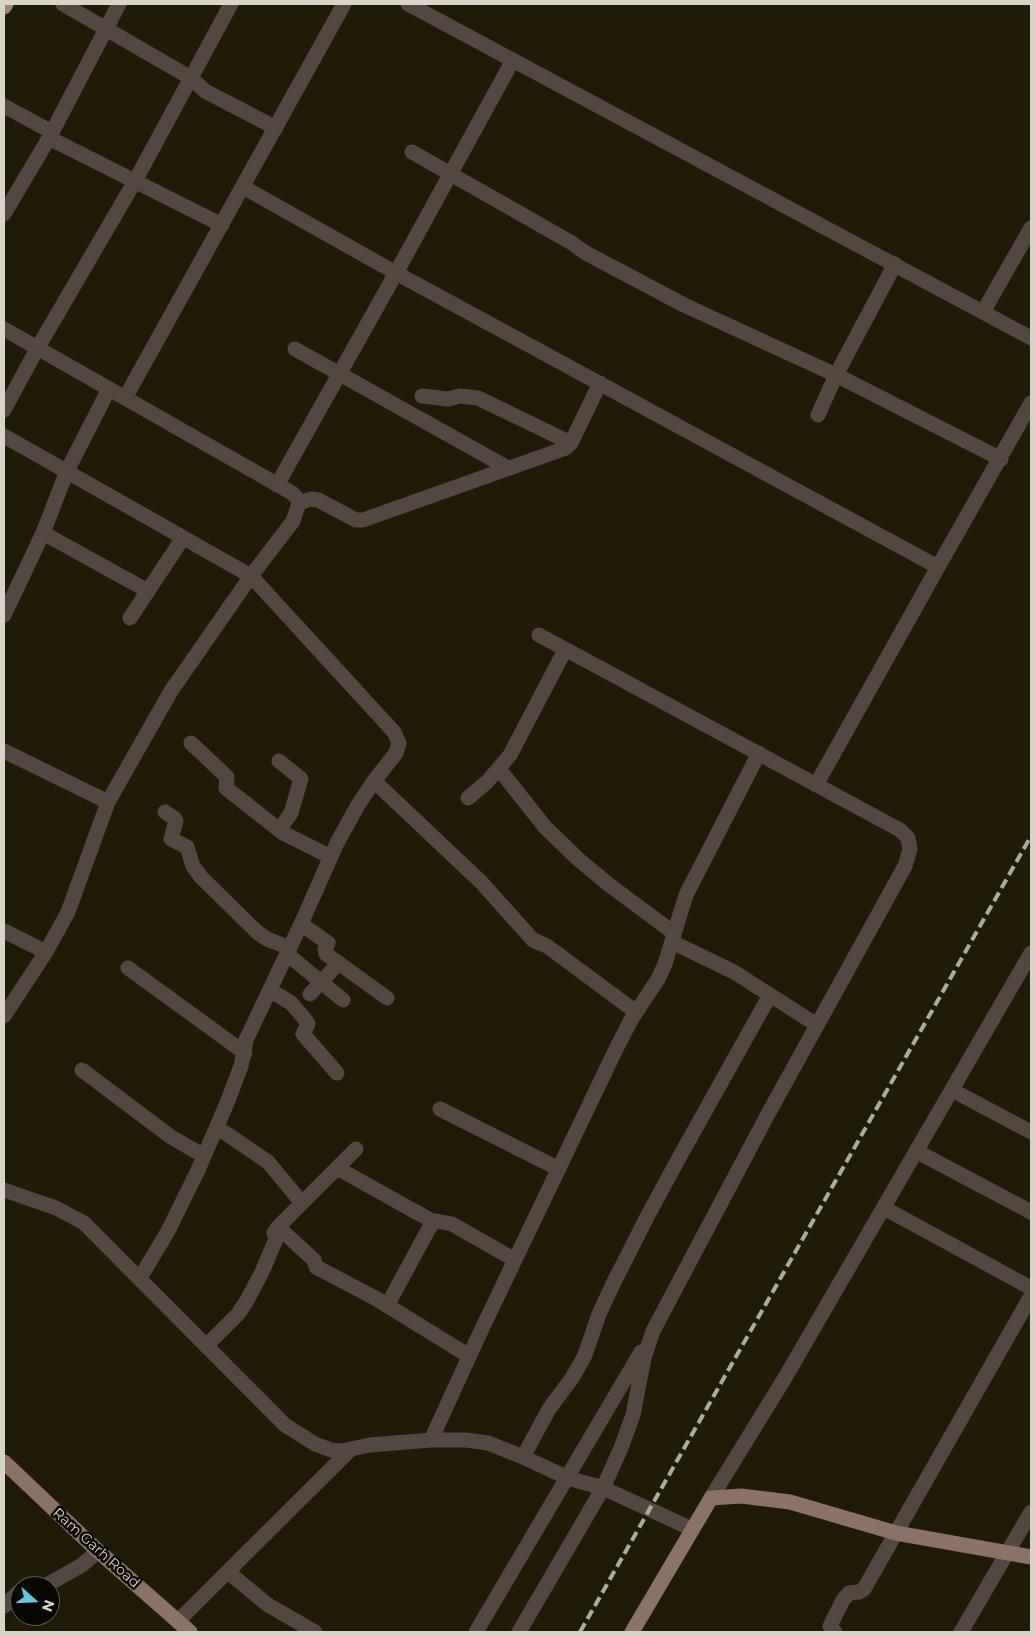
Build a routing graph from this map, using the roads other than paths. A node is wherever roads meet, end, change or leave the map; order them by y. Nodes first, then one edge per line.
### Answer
1 (63, 4) edge
2 (119, 4) edge
3 (231, 4) edge
4 (344, 4) edge
5 (408, 4) edge
6 (105, 29) junction
7 (513, 60) junction
8 (191, 78) junction
9 (4, 106) edge
10 (276, 128) junction
11 (50, 135) junction
12 (412, 152) dead end
13 (450, 174) junction
14 (135, 181) junction
15 (243, 188) junction
16 (4, 214) edge
17 (222, 225) junction
18 (1031, 228) edge
19 (895, 264) junction
20 (396, 273) junction
21 (983, 312) junction
22 (4, 329) edge
23 (1031, 338) edge
24 (37, 349) junction
25 (295, 349) dead end
26 (339, 374) junction
27 (836, 375) junction
28 (600, 383) junction
29 (109, 389) junction
30 (422, 396) dead end
31 (124, 398) junction
32 (1031, 404) edge
33 (4, 410) edge
34 (818, 415) dead end
35 (4, 436) edge
36 (571, 443) junction
37 (1000, 458) junction
38 (508, 468) junction
39 (67, 471) junction
40 (277, 485) junction
41 (300, 503) junction
42 (43, 533) junction
43 (183, 538) junction
44 (938, 567) junction
45 (250, 576) junction
46 (148, 591) junction
47 (4, 615) edge
48 (130, 618) dead end
49 (539, 635) dead end
50 (565, 650) junction
51 (191, 743) dead end
52 (4, 751) edge
53 (759, 753) junction
54 (279, 761) dead end
55 (500, 768) junction
56 (374, 781) junction
57 (816, 785) junction
58 (468, 798) dead end
59 (108, 802) junction
60 (165, 812) dead end
61 (279, 830) junction
62 (331, 857) junction
63 (302, 924) junction
64 (4, 931) edge
65 (673, 937) junction
66 (289, 951) junction
67 (46, 952) junction
68 (1031, 953) edge
69 (339, 963) junction
70 (128, 968) dead end
71 (1027, 972) edge
72 (321, 982) junction
73 (270, 990) junction
74 (310, 994) dead end
75 (770, 995) junction
76 (387, 998) dead end
77 (343, 1000) dead end
78 (636, 1012) junction
79 (4, 1016) edge
80 (817, 1025) junction
81 (245, 1053) junction
82 (82, 1070) dead end
83 (337, 1073) dead end
84 (952, 1090) junction
85 (440, 1109) dead end
86 (216, 1128) junction
87 (1031, 1132) edge
88 (356, 1149) dead end
89 (916, 1151) junction
90 (204, 1156) junction
91 (337, 1168) junction
92 (559, 1169) junction
93 (4, 1190) edge
94 (302, 1203) junction
95 (884, 1208) junction
96 (1031, 1212) edge
97 (434, 1222) junction
98 (278, 1227) junction
99 (515, 1260) junction
100 (140, 1278) junction
101 (1031, 1288) edge
102 (1031, 1296) edge
103 (387, 1306) junction
104 (653, 1331) junction
105 (206, 1346) junction
106 (469, 1356) junction
107 (432, 1440) junction
108 (351, 1449) junction
109 (522, 1457) junction
110 (4, 1462) edge
111 (568, 1478) junction
112 (603, 1488) junction
113 (711, 1498) junction
114 (1031, 1512) edge
115 (692, 1530) junction
116 (896, 1533) junction
117 (98, 1551) junction
118 (1007, 1553) junction
119 (1031, 1557) edge
120 (228, 1572) junction
121 (60, 1577) edge
122 (185, 1629) edge
123 (315, 1632) edge
124 (476, 1632) edge
125 (519, 1632) edge
126 (632, 1632) edge
127 (835, 1632) edge
128 (961, 1632) edge

1 - 6 street
2 - 6 street
3 - 8 street
4 - 10 street
5 - 7 street
6 - 8 street
6 - 11 street
7 - 13 street
7 - 19 street
8 - 10 street
8 - 14 street
9 - 11 street
10 - 15 street
11 - 14 street
11 - 16 street
12 - 13 street
13 - 20 street
13 - 27 street
14 - 17 street
14 - 24 street
15 - 17 street
15 - 20 street
17 - 31 street
18 - 21 street
19 - 21 street
19 - 27 street
20 - 26 street
20 - 28 street
21 - 23 street
22 - 24 street
24 - 29 street
24 - 33 street
25 - 26 street
26 - 38 street
26 - 40 street
27 - 34 street
27 - 37 street
28 - 36 street
28 - 44 street
29 - 31 street
29 - 39 street
30 - 36 street
31 - 40 street
32 - 37 street
35 - 39 street
36 - 38 street
37 - 44 street
38 - 41 street
39 - 42 street
39 - 43 street
40 - 41 street
41 - 45 street
42 - 46 street
42 - 47 street
43 - 45 street
43 - 46 street
44 - 57 street
45 - 56 street
45 - 59 street
46 - 48 street
49 - 50 street
50 - 53 street
50 - 55 street
51 - 61 street
52 - 59 street
53 - 57 street
53 - 65 street
54 - 61 street
55 - 58 street
55 - 65 street
56 - 62 street
56 - 78 street
57 - 80 street
59 - 67 street
60 - 66 street
61 - 62 street
62 - 63 street
63 - 66 street
63 - 69 street
64 - 67 street
65 - 75 street
65 - 78 street
66 - 72 street
66 - 73 street
67 - 79 street
68 - 71 street
69 - 72 street
69 - 76 street
70 - 81 street
71 - 84 street
72 - 74 street
72 - 77 street
73 - 81 street
73 - 83 street
75 - 80 street
75 - 109 street
78 - 92 street
80 - 104 street
81 - 86 street
82 - 90 street
84 - 87 street
84 - 89 street
85 - 92 street
86 - 90 street
86 - 94 street
88 - 91 street
89 - 95 street
89 - 96 street
90 - 100 street
91 - 94 street
91 - 97 street
92 - 99 street
93 - 100 street
94 - 98 street
95 - 101 street
95 - 113 street
97 - 99 street
97 - 103 street
98 - 103 street
98 - 105 street
99 - 106 street
100 - 105 street
102 - 116 street
103 - 106 street
104 - 111 street
104 - 112 street
105 - 108 street
106 - 107 street
107 - 108 street
107 - 109 street
108 - 120 street
109 - 111 street
110 - 117 main road, Ram Garh Road
111 - 112 street
111 - 124 street
112 - 115 street
112 - 125 street
113 - 115 main road
113 - 116 main road
114 - 118 street
115 - 126 main road
116 - 118 main road
116 - 127 street
117 - 121 street
117 - 122 main road, Ram Garh Road
118 - 119 main road
118 - 128 street
120 - 122 street
120 - 123 street

